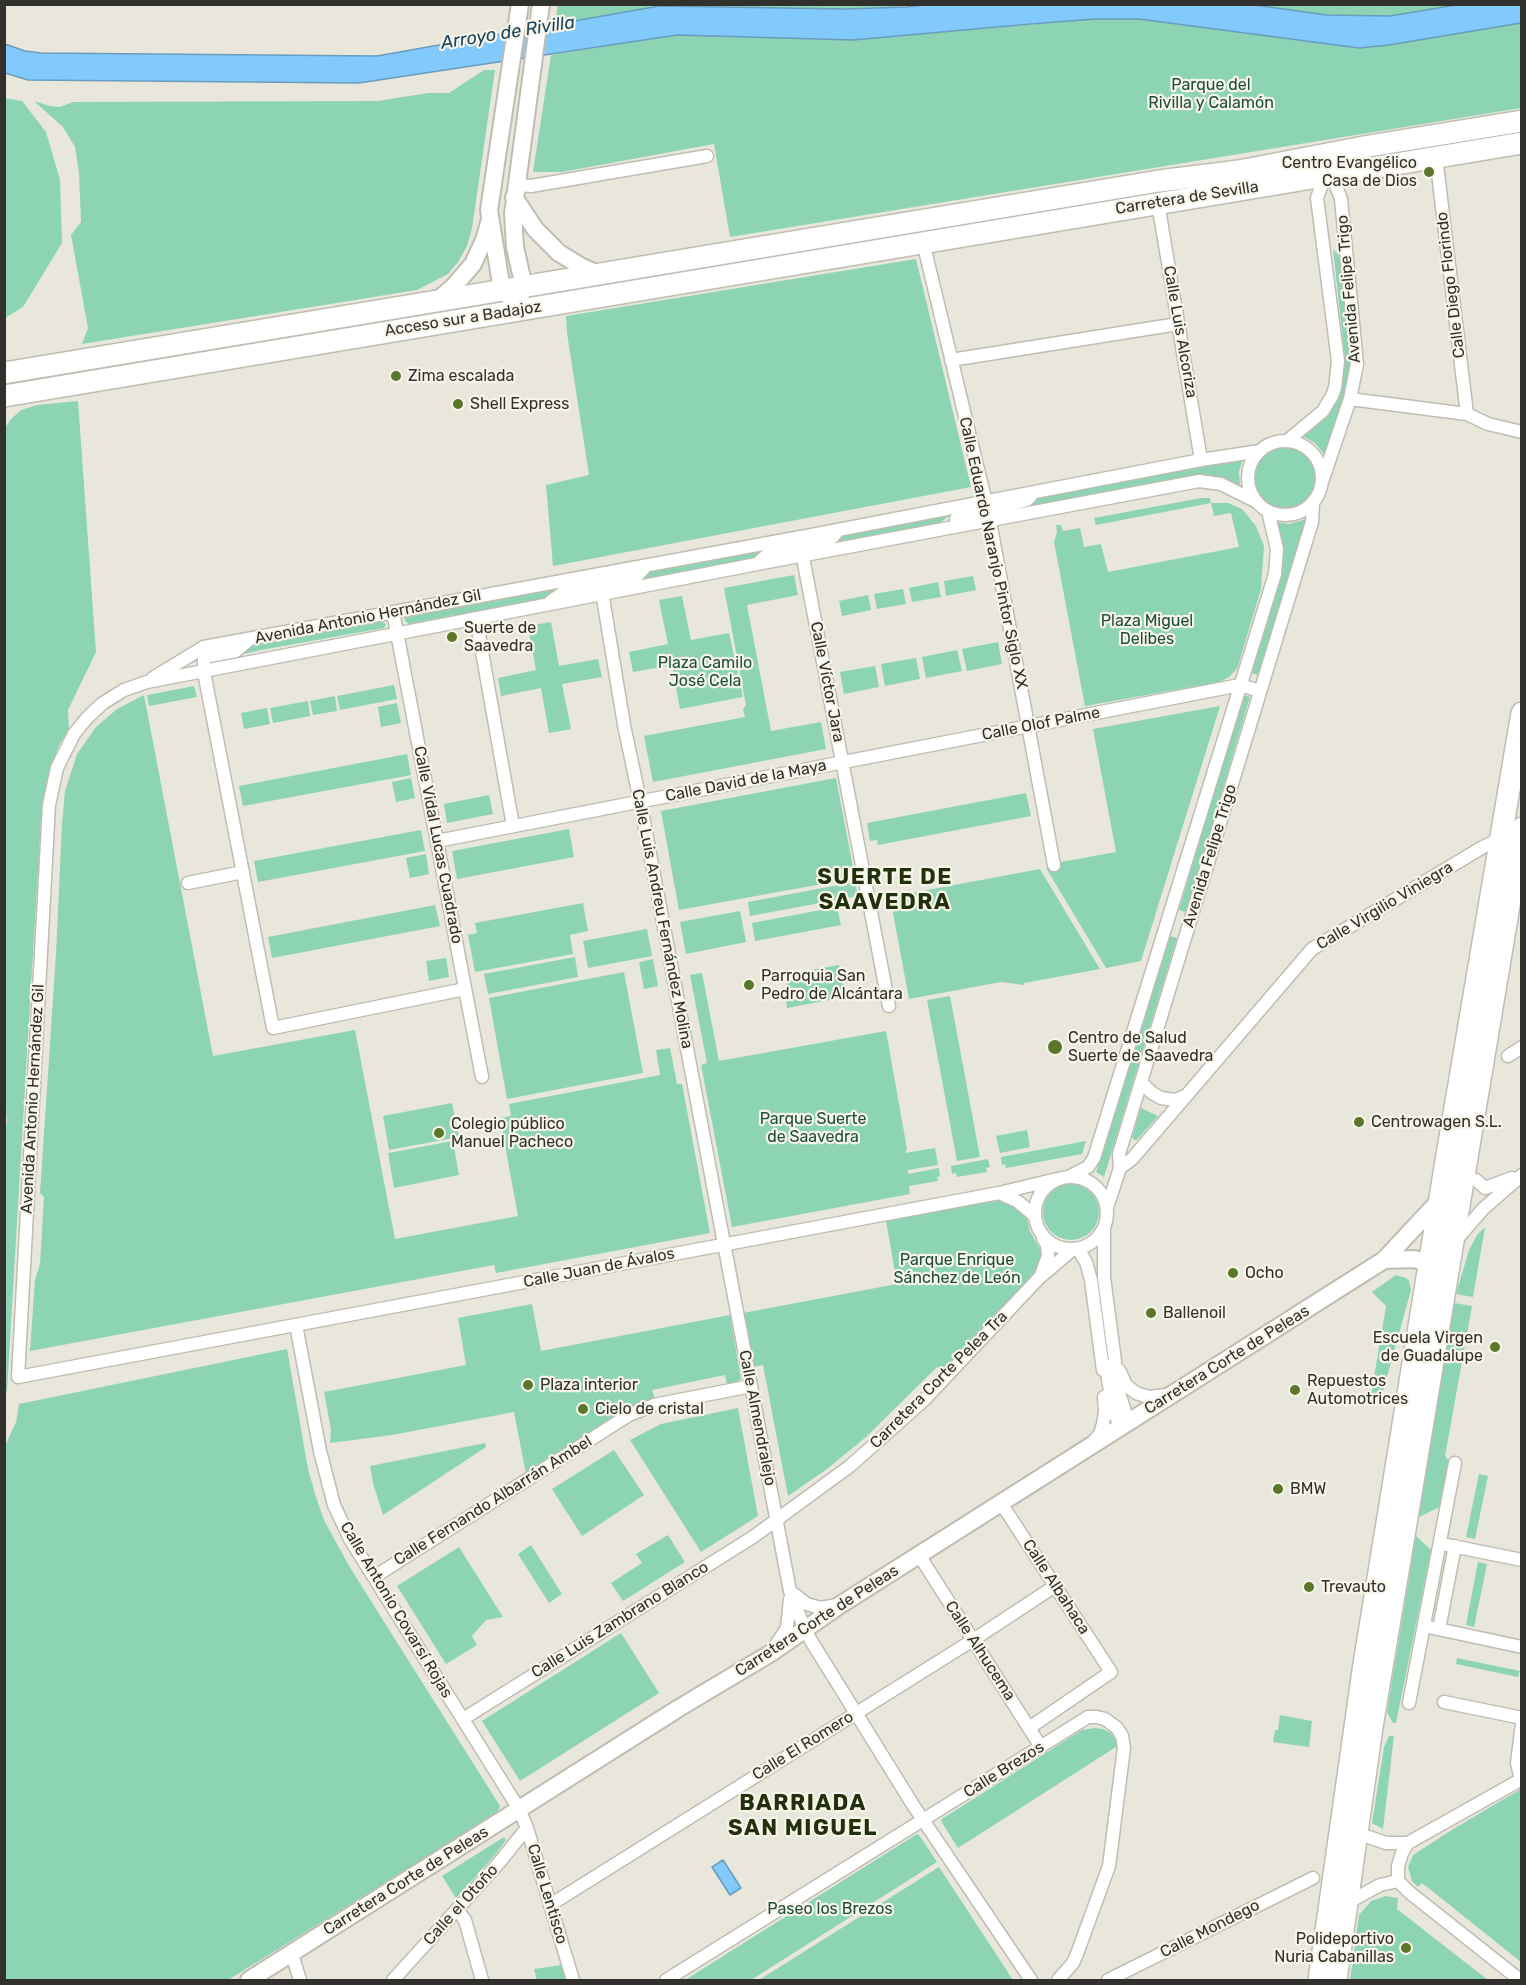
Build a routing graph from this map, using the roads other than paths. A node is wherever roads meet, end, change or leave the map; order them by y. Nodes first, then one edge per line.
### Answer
1 (541, 10) edge
2 (518, 13) edge
3 (1521, 121) edge
4 (1521, 143) edge
5 (1369, 146) junction
6 (707, 156) dead end
7 (1436, 157) junction
8 (1239, 171) junction
9 (1353, 171) junction
10 (1328, 175) junction
11 (1295, 180) junction
12 (515, 191) junction
13 (1341, 199) junction
14 (1316, 202) junction
15 (1158, 203) junction
16 (490, 217) junction
17 (916, 222) joint
18 (923, 243) junction
19 (598, 274) junction
20 (516, 300) junction
21 (437, 301) junction
22 (1178, 324) junction
23 (951, 360) junction
24 (4, 373) edge
25 (5, 395) edge
26 (1350, 399) junction
27 (1467, 414) junction
28 (1521, 432) edge
29 (1287, 441) junction
30 (1260, 451) junction
31 (1201, 460) junction
32 (1322, 482) junction
33 (1257, 502) junction
34 (1313, 503) junction
35 (987, 511) junction
36 (1268, 511) junction
37 (801, 546) junction
38 (600, 584) junction
39 (393, 612) junction
40 (476, 618) junction
41 (397, 634) junction
42 (205, 652) junction
43 (204, 672) junction
44 (147, 682) junction
45 (1240, 686) junction
46 (1260, 691) junction
47 (1521, 713) edge
48 (1028, 726) junction
49 (842, 762) junction
50 (640, 801) junction
51 (513, 826) junction
52 (1521, 831) edge
53 (1500, 839) junction
54 (437, 841) junction
55 (1054, 865) dead end
56 (243, 872) junction
57 (188, 883) dead end
58 (1167, 921) junction
59 (1188, 928) junction
60 (465, 989) junction
61 (889, 1006) dead end
62 (1521, 1047) edge
63 (1508, 1056) dead end
64 (482, 1077) dead end
65 (1141, 1082) junction
66 (1186, 1096) junction
67 (1120, 1168) junction
68 (1521, 1175) edge
69 (1463, 1177) junction
70 (1063, 1178) junction
71 (1485, 1188) junction
72 (999, 1193) junction
73 (1440, 1200) junction
74 (1107, 1209) junction
75 (1483, 1209) junction
76 (1034, 1215) junction
77 (1104, 1230) junction
78 (1410, 1230) junction
79 (1042, 1236) junction
80 (723, 1245) junction
81 (1451, 1245) junction
82 (1075, 1250) junction
83 (1384, 1260) junction
84 (1418, 1265) junction
85 (1039, 1278) junction
86 (296, 1325) junction
87 (199, 1343) joint
88 (1109, 1362) junction
89 (750, 1386) junction
90 (1173, 1394) junction
91 (1125, 1424) junction
92 (1090, 1447) junction
93 (1455, 1463) dead end
94 (1001, 1503) junction
95 (776, 1520) junction
96 (1440, 1543) junction
97 (1455, 1546) junction
98 (919, 1555) junction
99 (1521, 1560) edge
100 (374, 1577) junction
101 (1055, 1586) junction
102 (790, 1592) junction
103 (840, 1605) junction
104 (790, 1610) junction
105 (1424, 1626) junction
106 (1439, 1629) junction
107 (802, 1632) junction
108 (973, 1640) junction
109 (1521, 1647) edge
110 (771, 1653) junction
111 (1443, 1702) dead end
112 (1409, 1703) dead end
113 (856, 1713) junction
114 (1521, 1718) edge
115 (463, 1719) junction
116 (1521, 1724) edge
117 (1029, 1728) junction
118 (1041, 1747) junction
119 (1521, 1780) edge
120 (519, 1809) junction
121 (924, 1821) junction
122 (527, 1828) junction
123 (1357, 1833) junction
124 (1386, 1843) junction
125 (1408, 1843) junction
126 (1398, 1866) junction
127 (1313, 1878) dead end
128 (1398, 1881) junction
129 (1347, 1903) junction
130 (550, 1905) junction
131 (457, 1910) junction
132 (291, 1953) junction
133 (249, 1980) edge
134 (300, 1980) edge
135 (393, 1980) edge
136 (482, 1980) edge
137 (573, 1980) edge
138 (666, 1980) edge
139 (1031, 1980) edge
140 (1059, 1980) edge
141 (1108, 1980) edge
142 (1319, 1980) edge
143 (1336, 1980) edge
144 (1520, 1980) edge

1 - 12 street
2 - 16 street
3 - 5 highway
4 - 7 highway, Carretera de Sevilla
5 - 8 highway, Carretera de Sevilla
5 - 10 street, Avenida Felipe Trigo
6 - 12 street
7 - 9 highway, Carretera de Sevilla
7 - 27 street, Calle Diego Florindo
8 - 10 street
8 - 17 highway, Carretera de Sevilla
9 - 10 highway, Carretera de Sevilla
9 - 13 street, Avenida Felipe Trigo
10 - 11 highway, Carretera de Sevilla
10 - 13 street, Avenida Felipe Trigo
10 - 14 street, Avenida Felipe Trigo
11 - 14 street, Avenida Felipe Trigo
11 - 15 highway, Carretera de Sevilla
12 - 19 street
12 - 20 street
13 - 26 street, Avenida Felipe Trigo
14 - 29 street, Avenida Felipe Trigo
15 - 18 highway, Carretera de Sevilla
15 - 22 street, Calle Luis Alcoriza
16 - 20 street
16 - 21 street
17 - 19 highway, Acceso sur a Badajoz
18 - 20 highway, Acceso sur a Badajoz
18 - 23 street, Calle Eduardo Naranjo Pintor Siglo XX
19 - 20 highway, Acceso sur a Badajoz
20 - 21 highway, Acceso sur a Badajoz
20 - 25 highway, Acceso sur a Badajoz
21 - 24 highway, Acceso sur a Badajoz
22 - 23 street
22 - 31 street, Calle Luis Alcoriza
23 - 35 street, Calle Eduardo Naranjo Pintor Siglo XX
26 - 27 street
26 - 32 street, Avenida Felipe Trigo
27 - 28 street
29 - 30 street
29 - 32 street
30 - 31 street, Avenida Antonio Hernández Gil
30 - 33 street
31 - 35 street, Avenida Antonio Hernández Gil
32 - 34 street
33 - 35 street, Avenida Antonio Hernández Gil
33 - 36 street
34 - 36 street
34 - 46 street, Avenida Felipe Trigo
35 - 37 street, Avenida Antonio Hernández Gil
35 - 37 street, Avenida Antonio Hernández Gil
35 - 48 street, Calle Eduardo Naranjo Pintor Siglo XX
36 - 45 street, Avenida Felipe Trigo
37 - 38 street, Avenida Antonio Hernández Gil
37 - 38 street, Avenida Antonio Hernández Gil
37 - 49 street, Calle Víctor Jara
38 - 39 street, Avenida Antonio Hernández Gil
38 - 40 street, Avenida Antonio Hernández Gil
38 - 50 street, Calle Luis Andreu Fernández Molina
39 - 41 street, Calle Vidal Lucas Cuadrado
39 - 42 street, Avenida Antonio Hernández Gil
40 - 41 street, Avenida Antonio Hernández Gil
40 - 51 street
41 - 43 street, Avenida Antonio Hernández Gil
41 - 54 street, Calle Vidal Lucas Cuadrado
42 - 43 street
42 - 44 street, Avenida Antonio Hernández Gil
43 - 44 street, Avenida Antonio Hernández Gil
43 - 56 street
44 - 87 street, Avenida Antonio Hernández Gil
45 - 46 street
45 - 48 street, Calle Olof Palme
45 - 58 street, Avenida Felipe Trigo
46 - 59 street, Avenida Felipe Trigo
47 - 53 highway
48 - 49 street, Calle Olof Palme
48 - 55 street, Calle Eduardo Naranjo Pintor Siglo XX
49 - 50 street, Calle David de la Maya
49 - 61 street, Calle Víctor Jara
50 - 51 street, Calle David de la Maya
50 - 80 street, Calle Luis Andreu Fernández Molina
51 - 54 street, Calle David de la Maya
52 - 69 highway
53 - 66 street, Calle Virgilio Viniegra
53 - 73 highway
54 - 60 street, Calle Vidal Lucas Cuadrado
56 - 57 street
56 - 60 street
58 - 59 street
58 - 70 street, Avenida Felipe Trigo
59 - 65 street, Avenida Felipe Trigo
60 - 64 street, Calle Vidal Lucas Cuadrado
62 - 63 street
65 - 66 street
65 - 67 street, Avenida Felipe Trigo
66 - 67 street, Calle Virgilio Viniegra
67 - 74 street, Avenida Felipe Trigo
68 - 71 street
68 - 75 street
69 - 71 street
69 - 73 highway
69 - 81 highway
70 - 72 street, Calle Juan de Ávalos
70 - 74 street
70 - 76 street
71 - 75 street
72 - 76 street
72 - 80 street, Calle Juan de Ávalos
73 - 78 street, Carretera Corte de Peleas
73 - 84 highway
74 - 77 street
75 - 81 street
76 - 79 street
77 - 82 street
77 - 88 street
78 - 83 street, Carretera Corte de Peleas
78 - 84 street
79 - 82 street
79 - 85 street, Carretera Corte Pelea Tra
80 - 86 street, Calle Juan de Ávalos
80 - 89 street, Calle Almendralejo
81 - 84 highway
81 - 123 highway
82 - 85 street, Carretera Corte Pelea Tra
82 - 88 street
83 - 84 street, Carretera Corte de Peleas
83 - 90 street, Carretera Corte de Peleas
84 - 142 highway
85 - 95 street, Carretera Corte Pelea Tra
86 - 87 street, Calle Juan de Ávalos
86 - 100 street, Calle Antonio Covarsí Rojas
88 - 90 street
88 - 91 street
88 - 92 street
89 - 95 street, Calle Almendralejo
89 - 100 street, Calle Fernando Albarrán Ambel
90 - 91 street, Carretera Corte de Peleas
91 - 92 street, Carretera Corte de Peleas
92 - 94 street, Carretera Corte de Peleas
93 - 96 street
94 - 98 street, Carretera Corte de Peleas
94 - 101 street, Calle Albahaca
95 - 102 street, Calle Almendralejo
95 - 115 street, Calle Luis Zambrano Blanco
96 - 97 street
96 - 105 street
97 - 99 street
97 - 106 street
98 - 103 street, Carretera Corte de Peleas
98 - 108 street, Calle Alhucema
100 - 115 street, Calle Antonio Covarsí Rojas
101 - 108 street, Calle El Romero
101 - 117 street, Calle Albahaca
102 - 103 street
102 - 104 street, Calle Almendralejo
102 - 107 street, Calle Almendralejo
103 - 107 street, Carretera Corte de Peleas
104 - 107 street, Calle Almendralejo
104 - 110 street, Calle Almendralejo
105 - 106 street
105 - 112 street
106 - 109 street
107 - 110 street, Carretera Corte de Peleas
107 - 113 street
108 - 113 street, Calle El Romero
108 - 117 street, Calle Alhucema
110 - 120 street, Carretera Corte de Peleas
111 - 114 street
113 - 121 street
113 - 130 street, Calle El Romero
115 - 120 street, Calle Antonio Covarsí Rojas
116 - 119 street
117 - 118 street, Calle Alhucema
118 - 121 street, Calle Brezos
118 - 140 street, Calle Brezos
119 - 125 street
120 - 122 street, Calle Lentisco
120 - 132 street, Carretera Corte de Peleas
121 - 138 street, Calle Brezos
121 - 139 street
122 - 130 street, Calle Lentisco
122 - 131 street, Calle el Otoño
123 - 124 street
123 - 129 highway
124 - 125 street
124 - 126 street
125 - 126 street
126 - 128 street
127 - 141 street, Calle Mondego
128 - 129 street
128 - 144 street
129 - 143 highway
130 - 137 street, Calle Lentisco
131 - 135 street, Calle el Otoño
131 - 136 street
132 - 133 street, Carretera Corte de Peleas
132 - 134 street

